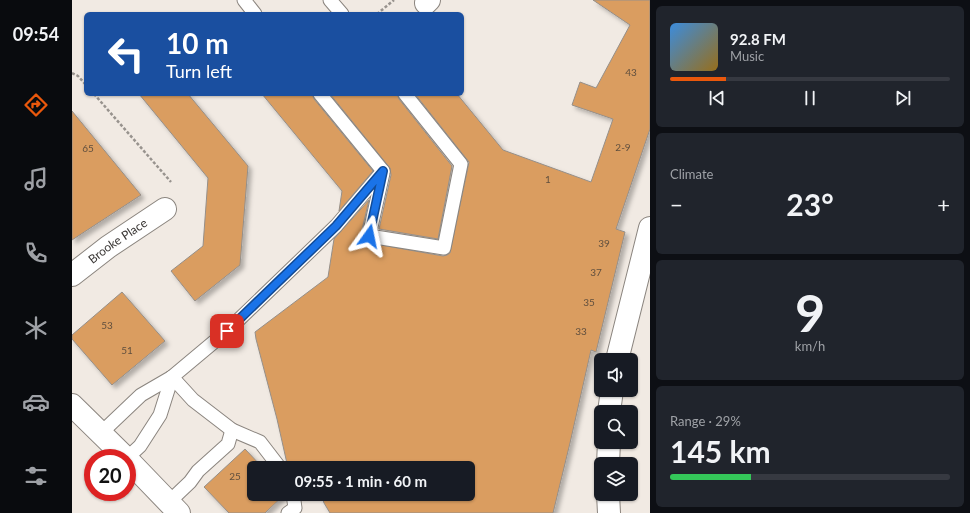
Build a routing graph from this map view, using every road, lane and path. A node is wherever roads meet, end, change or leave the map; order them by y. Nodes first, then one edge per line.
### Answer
1 (244, 0) edge
2 (330, 0) edge
3 (394, 0) edge
4 (253, 12) edge
5 (340, 12) edge
6 (379, 12) edge
7 (72, 72) edge
8 (84, 83) edge
9 (96, 96) edge
10 (322, 96) edge
11 (408, 96) edge
12 (383, 171) junction
13 (165, 208) joint
14 (650, 228) edge
15 (72, 275) edge
16 (619, 353) edge
17 (172, 377) junction
18 (72, 405) edge
19 (232, 430) junction
20 (101, 433) junction
21 (117, 449) edge
22 (136, 449) edge
23 (275, 461) edge
24 (136, 468) edge
25 (294, 501) edge
26 (608, 501) edge
27 (174, 508) edge
28 (288, 513) edge
29 (609, 513) edge

1 - 4 lane
2 - 5 lane
3 - 6 path
7 - 8 path
9 - 13 path
10 - 12 lane
11 - 12 lane
12 - 17 lane
13 - 15 street, Brooke Place
14 - 16 street
17 - 19 lane
17 - 20 lane
17 - 22 lane
18 - 20 street
19 - 23 lane
19 - 27 lane
20 - 21 street
24 - 27 street
25 - 28 lane
26 - 29 street

